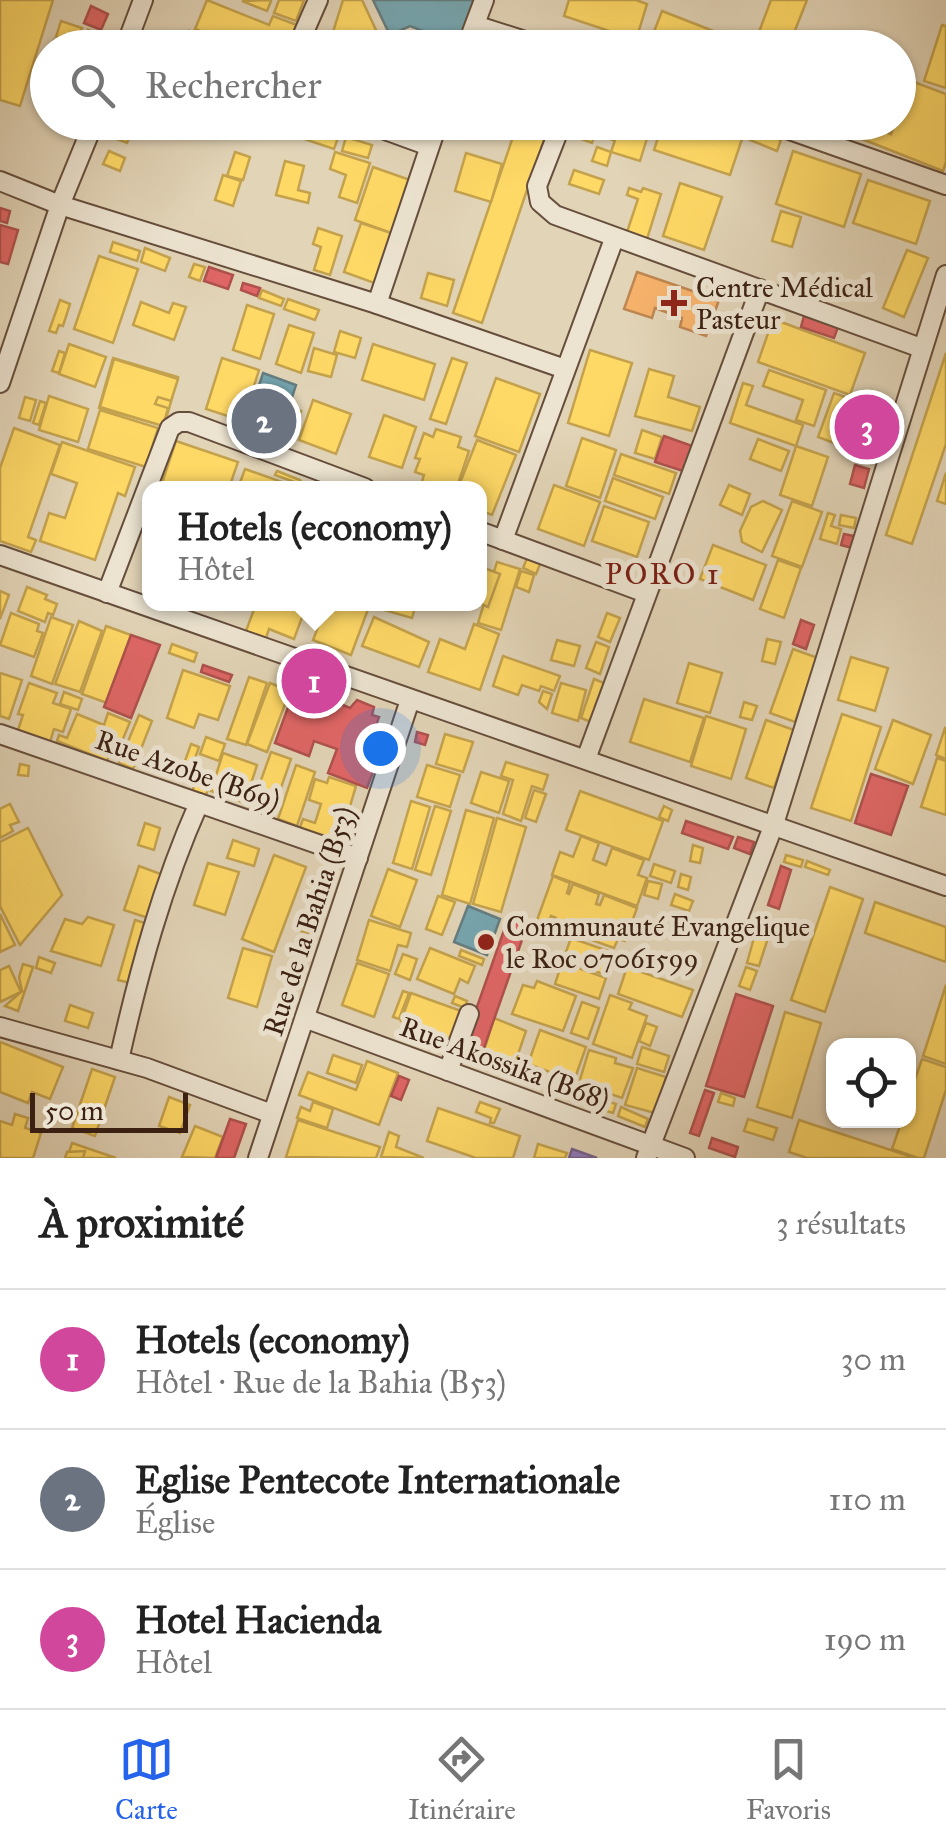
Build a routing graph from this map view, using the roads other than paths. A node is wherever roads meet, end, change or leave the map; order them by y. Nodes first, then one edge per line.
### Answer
1 (144, 0) edge
2 (318, 0) edge
3 (484, 0) edge
4 (475, 26) junction
5 (132, 30) edge
6 (305, 30) edge
7 (473, 30) edge
8 (488, 30) edge
9 (87, 140) edge
10 (412, 140) edge
11 (431, 140) edge
12 (555, 140) edge
13 (818, 140) edge
14 (429, 146) junction
15 (0, 182) edge
16 (946, 185) edge
17 (60, 205) junction
18 (614, 238) junction
19 (946, 276) edge
20 (760, 289) junction
21 (377, 304) junction
22 (922, 348) junction
23 (565, 369) junction
24 (1, 377) edge
25 (150, 481) edge
26 (346, 481) edge
27 (142, 502) edge
28 (487, 534) edge
29 (503, 540) junction
30 (0, 556) edge
31 (646, 593) junction
32 (107, 594) junction
33 (142, 606) edge
34 (156, 611) edge
35 (410, 700) junction
36 (0, 734) edge
37 (586, 759) junction
38 (200, 803) junction
39 (774, 824) junction
40 (358, 858) junction
41 (946, 886) edge
42 (469, 1014) dead end
43 (307, 1019) junction
44 (0, 1027) edge
45 (119, 1060) junction
46 (448, 1071) junction
47 (272, 1114) junction
48 (648, 1152) edge
49 (258, 1158) edge
50 (684, 1158) edge

1 - 5 street
2 - 6 street
3 - 4 street
4 - 7 street
4 - 8 street
9 - 17 street
10 - 14 street
11 - 14 street
12 - 18 street
13 - 16 street
14 - 21 street
15 - 17 street
17 - 21 street
17 - 24 street
18 - 20 street
18 - 23 street
19 - 22 street
20 - 22 street
20 - 31 street
21 - 23 street
22 - 39 street
23 - 29 street
25 - 26 street
27 - 32 street
28 - 29 street
29 - 31 street
30 - 32 street
31 - 37 street
32 - 33 street
34 - 35 street
35 - 37 street
35 - 40 street, Rue de la Bahia (B53)
36 - 38 street, Rue Azobe (B69)
37 - 39 street
38 - 40 street, Rue Azobe (B69)
38 - 45 street
39 - 41 street
39 - 48 street
40 - 43 street, Rue de la Bahia (B53)
42 - 46 street
43 - 46 street, Rue Akossika (B68)
43 - 47 street, Rue de la Bahia (B53)
44 - 45 street
45 - 47 street
46 - 48 street, Rue Akossika (B68)
47 - 49 street, Rue de la Bahia (B53)
48 - 50 street, Rue Akossika (B68)

